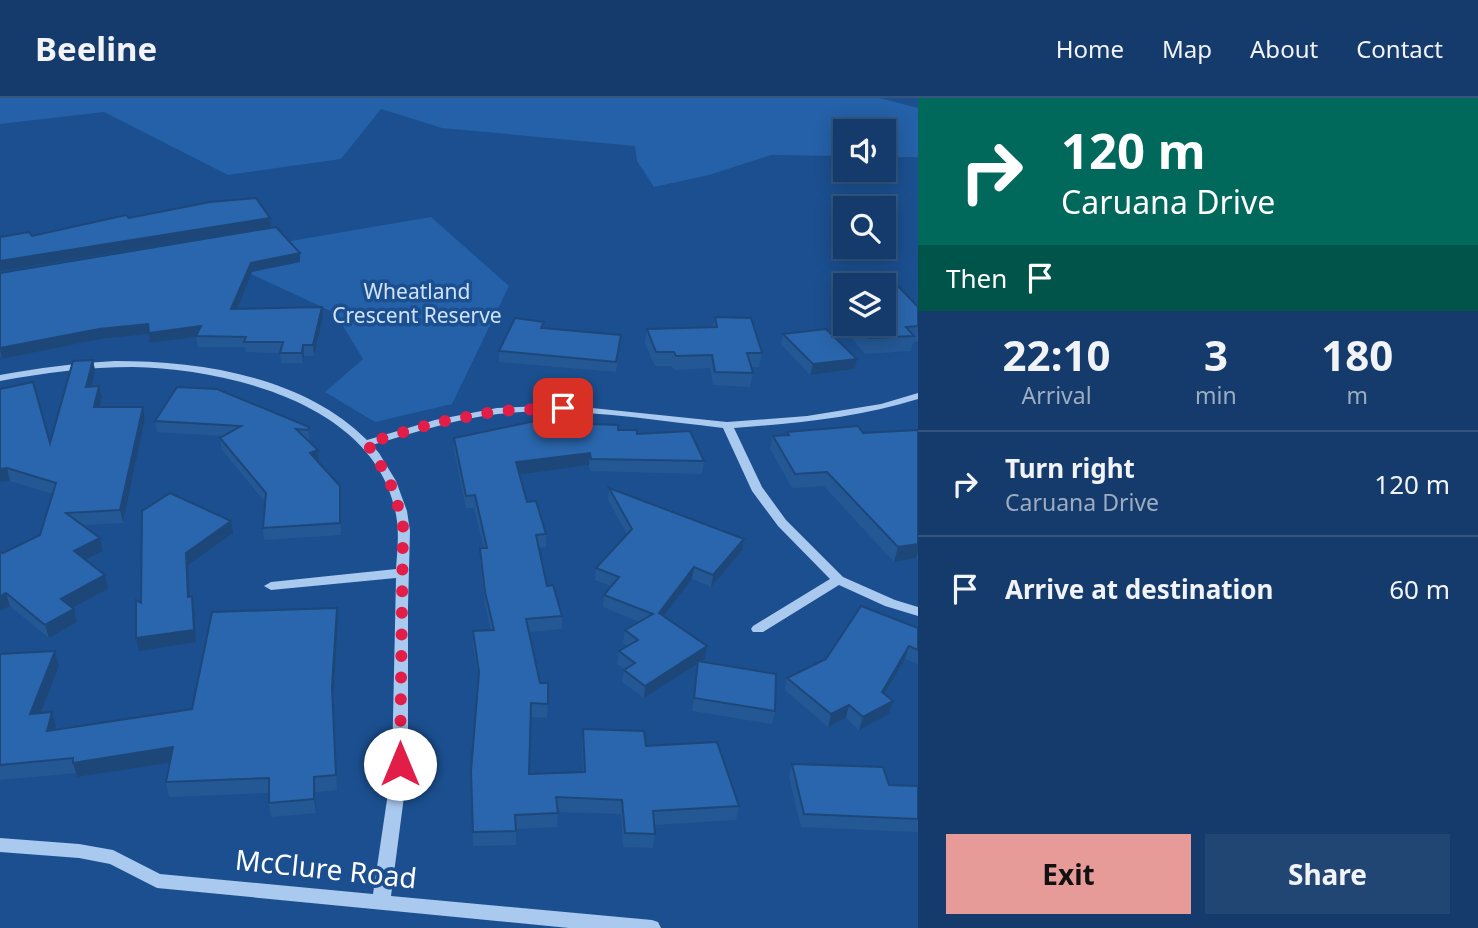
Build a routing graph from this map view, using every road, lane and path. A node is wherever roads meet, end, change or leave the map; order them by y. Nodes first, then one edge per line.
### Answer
1 (0, 378) edge
2 (918, 396) edge
3 (727, 425) junction
4 (367, 443) junction
5 (401, 573) junction
6 (838, 580) junction
7 (271, 586) dead end
8 (918, 612) edge
9 (758, 629) dead end
10 (0, 845) edge
11 (381, 902) junction
12 (652, 928) edge

1 - 4 street
2 - 3 street
3 - 4 street
3 - 6 street
4 - 5 street
5 - 7 street
5 - 11 street
6 - 8 street
6 - 9 street
10 - 11 street, McClure Road
11 - 12 street, McClure Road

